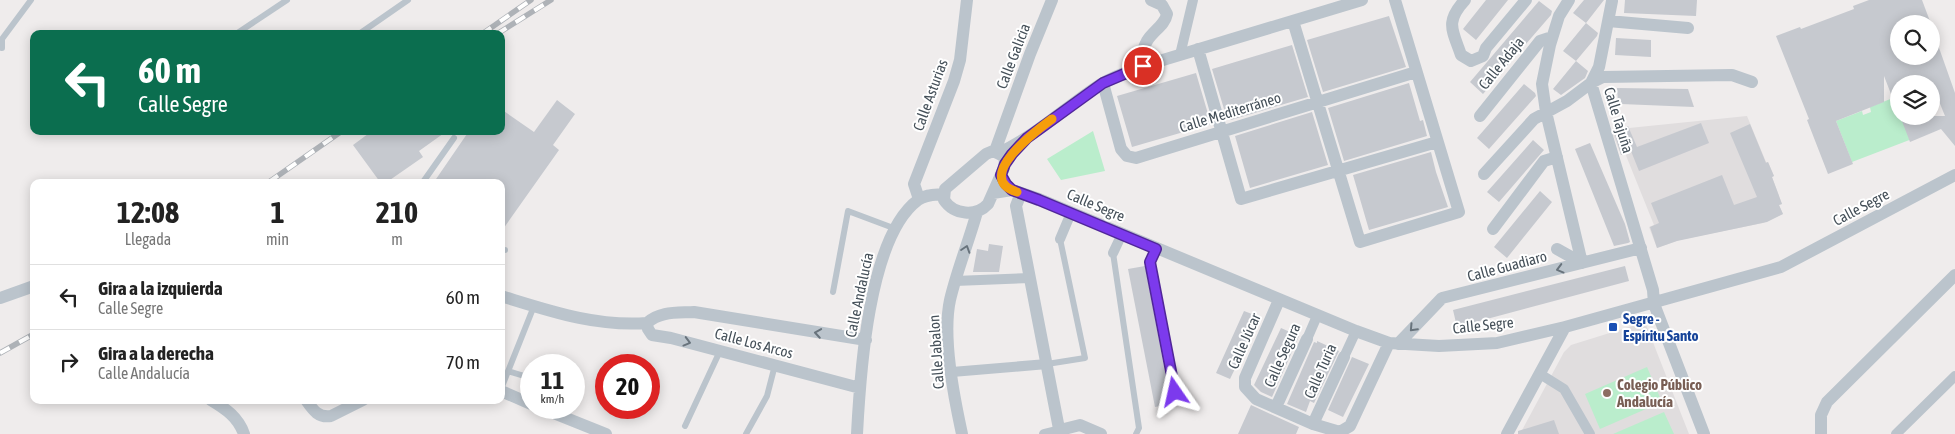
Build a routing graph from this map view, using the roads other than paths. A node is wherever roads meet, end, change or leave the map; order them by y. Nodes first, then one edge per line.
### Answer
1 (31, 0) edge
2 (287, 0) edge
3 (408, 0) edge
4 (967, 0) edge
5 (1052, 0) edge
6 (1151, 0) edge
7 (1193, 0) edge
8 (1362, 0) edge
9 (1395, 0) edge
10 (1465, 0) edge
11 (1526, 0) edge
12 (1569, 0) edge
13 (1612, 1) edge
14 (1293, 21) junction
15 (1608, 22) junction
16 (1688, 28) dead end
17 (242, 30) edge
18 (365, 30) edge
19 (1552, 37) junction
20 (2, 48) dead end
21 (1198, 49) junction
22 (1180, 55) junction
23 (1143, 66) junction
24 (1416, 72) junction
25 (1752, 82) dead end
26 (1103, 83) junction
27 (1590, 83) junction
28 (1318, 102) junction
29 (1546, 112) junction
30 (1480, 116) dead end
31 (1006, 123) junction
32 (1222, 132) junction
33 (454, 138) dead end
34 (1023, 140) junction
35 (1438, 142) junction
36 (1557, 157) junction
37 (1000, 161) junction
38 (1338, 171) junction
39 (1484, 174) dead end
40 (1955, 175) edge
41 (425, 179) edge
42 (1017, 192) junction
43 (993, 193) junction
44 (944, 194) junction
45 (919, 199) junction
46 (977, 212) junction
47 (1071, 213) junction
48 (896, 229) junction
49 (1493, 229) dead end
50 (1122, 234) junction
51 (1060, 239) joint
52 (1641, 248) junction
53 (1156, 249) junction
54 (1557, 249) dead end
55 (1112, 253) joint
56 (1582, 264) junction
57 (1955, 275) edge
58 (1030, 278) junction
59 (955, 281) junction
60 (30, 287) edge
61 (833, 292) dead end
62 (505, 297) edge
63 (0, 298) edge
64 (1280, 300) junction
65 (1654, 304) junction
66 (534, 306) junction
67 (1317, 316) junction
68 (647, 323) junction
69 (1565, 327) junction
70 (1356, 331) junction
71 (866, 340) junction
72 (1307, 340) joint
73 (1393, 343) junction
74 (720, 351) junction
75 (1344, 357) joint
76 (1047, 364) junction
77 (775, 366) junction
78 (508, 371) junction
79 (952, 372) junction
80 (1540, 374) junction
81 (520, 375) edge
82 (1955, 376) edge
83 (505, 379) edge
84 (860, 388) junction
85 (505, 392) edge
86 (520, 399) edge
87 (1177, 400) dead end
88 (218, 404) edge
89 (309, 404) edge
90 (355, 404) edge
91 (1276, 407) junction
92 (568, 419) edge
93 (1313, 424) junction
94 (685, 426) dead end
95 (1060, 432) edge
96 (244, 434) edge
97 (606, 434) edge
98 (746, 434) edge
99 (857, 434) edge
100 (962, 434) edge
101 (1044, 434) edge
102 (1100, 434) edge
103 (1136, 434) edge
104 (1507, 434) edge
105 (1590, 434) edge
106 (1704, 434) edge
107 (1822, 434) edge
108 (1896, 434) edge

1 - 20 lane
2 - 17 lane
3 - 18 lane
4 - 45 street, Calle Asturias
5 - 31 street, Calle Galicia
6 - 23 street
7 - 22 street
8 - 14 street
9 - 24 street
10 - 11 street
12 - 19 street
13 - 15 street, Calle Tajuña
14 - 21 street
14 - 28 street
15 - 16 street
15 - 27 street, Calle Tajuña
19 - 29 street
19 - 30 street, Calle Adaja
21 - 22 street
21 - 32 street
22 - 23 street
23 - 26 street
24 - 28 street, Calle Mediterráneo
24 - 35 street
25 - 27 street
26 - 32 street, Calle Mediterráneo
26 - 34 street
27 - 29 street
27 - 52 street, Calle Tajuña
28 - 32 street, Calle Mediterráneo
28 - 38 street
29 - 36 street
29 - 39 street
31 - 34 street
31 - 37 street, Calle Galicia
32 - 38 street
33 - 41 lane
34 - 37 street
35 - 38 street
35 - 38 street
36 - 49 street
36 - 56 street
37 - 42 street
37 - 43 street
37 - 44 street
40 - 65 street, Calle Segre
42 - 43 street
42 - 47 street, Calle Segre
42 - 58 street
43 - 46 street
44 - 45 street
44 - 46 street
45 - 48 street, Calle Andalucía
59 -> 46 street, Calle Jabalon
47 - 50 street, Calle Segre
47 - 51 street
48 - 61 lane
48 - 71 street, Calle Andalucía
50 - 53 street, Calle Segre
50 - 55 street
51 - 76 lane
52 - 56 street, Calle Guadiaro
52 - 65 street, Calle Tajuña
53 - 64 street, Calle Segre
53 - 87 lane
54 - 56 street
55 - 103 lane
56 -> 73 street, Calle Guadiaro
57 - 107 street
58 - 59 street
58 - 76 street
59 - 79 street, Calle Jabalon
60 - 63 street
62 - 66 street, Calle Los Arcos
64 - 67 street, Calle Segre
64 - 91 street, Calle Júcar
65 - 69 street, Calle Segre
65 - 106 street, Calle Tajuña
66 - 68 street, Calle Los Arcos
66 - 78 lane
67 - 70 street, Calle Segre
67 - 72 street, Calle Segura
71 -> 68 street, Calle Los Arcos
68 -> 74 street, Calle Los Arcos
69 - 73 street, Calle Segre
69 - 80 street
70 - 73 street, Calle Segre
70 - 75 street, Calle Turia
71 - 84 street, Calle Andalucía
72 - 91 street, Calle Segura
73 - 93 street, Calle Guadiaro
74 - 77 street, Calle Los Arcos
74 - 94 lane
75 - 93 street, Calle Turia
76 - 79 street
76 - 95 street
77 - 84 street, Calle Los Arcos
77 - 98 lane
78 - 81 lane
78 - 83 lane
79 - 100 street, Calle Jabalon
80 - 104 street
80 - 105 street
82 - 108 street
84 - 99 street, Calle Andalucía
85 - 86 street
88 - 96 street
89 - 90 street
91 - 93 street, Calle Guadiaro
92 - 97 street
95 - 101 street
95 - 102 street

